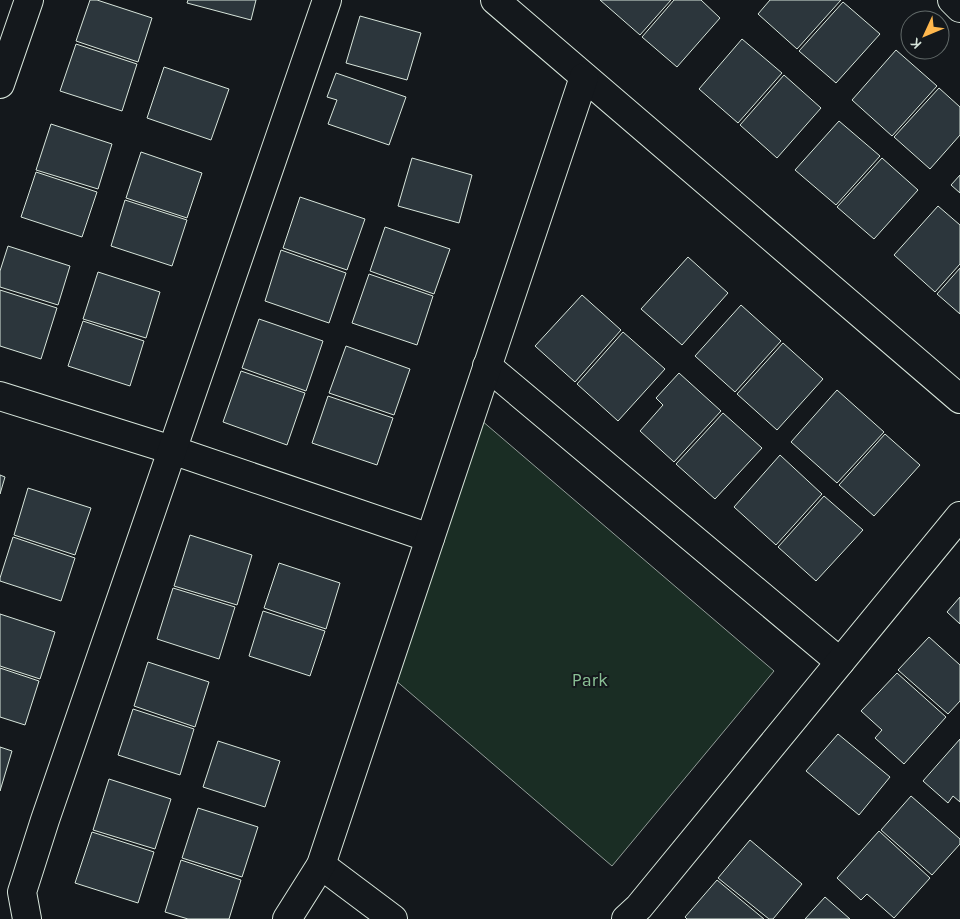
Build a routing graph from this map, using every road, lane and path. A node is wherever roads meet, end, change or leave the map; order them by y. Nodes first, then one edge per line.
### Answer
1 (29, 0) edge
2 (327, 0) edge
3 (495, 0) edge
4 (952, 0) edge
5 (960, 8) edge
6 (584, 77) junction
7 (0, 84) edge
8 (487, 366) junction
9 (0, 396) edge
10 (960, 399) edge
11 (172, 450) junction
12 (960, 516) edge
13 (430, 538) junction
14 (840, 662) junction
15 (321, 865) junction
16 (628, 918) edge
17 (27, 919) edge
18 (287, 919) edge
19 (393, 919) edge

1 - 7 street
2 - 11 street
3 - 6 street
4 - 5 street
6 - 8 street
6 - 10 street
8 - 13 street
8 - 14 street
9 - 11 street
11 - 13 street
11 - 17 street
12 - 14 street
13 - 15 street
14 - 16 street
15 - 18 street
15 - 19 street

